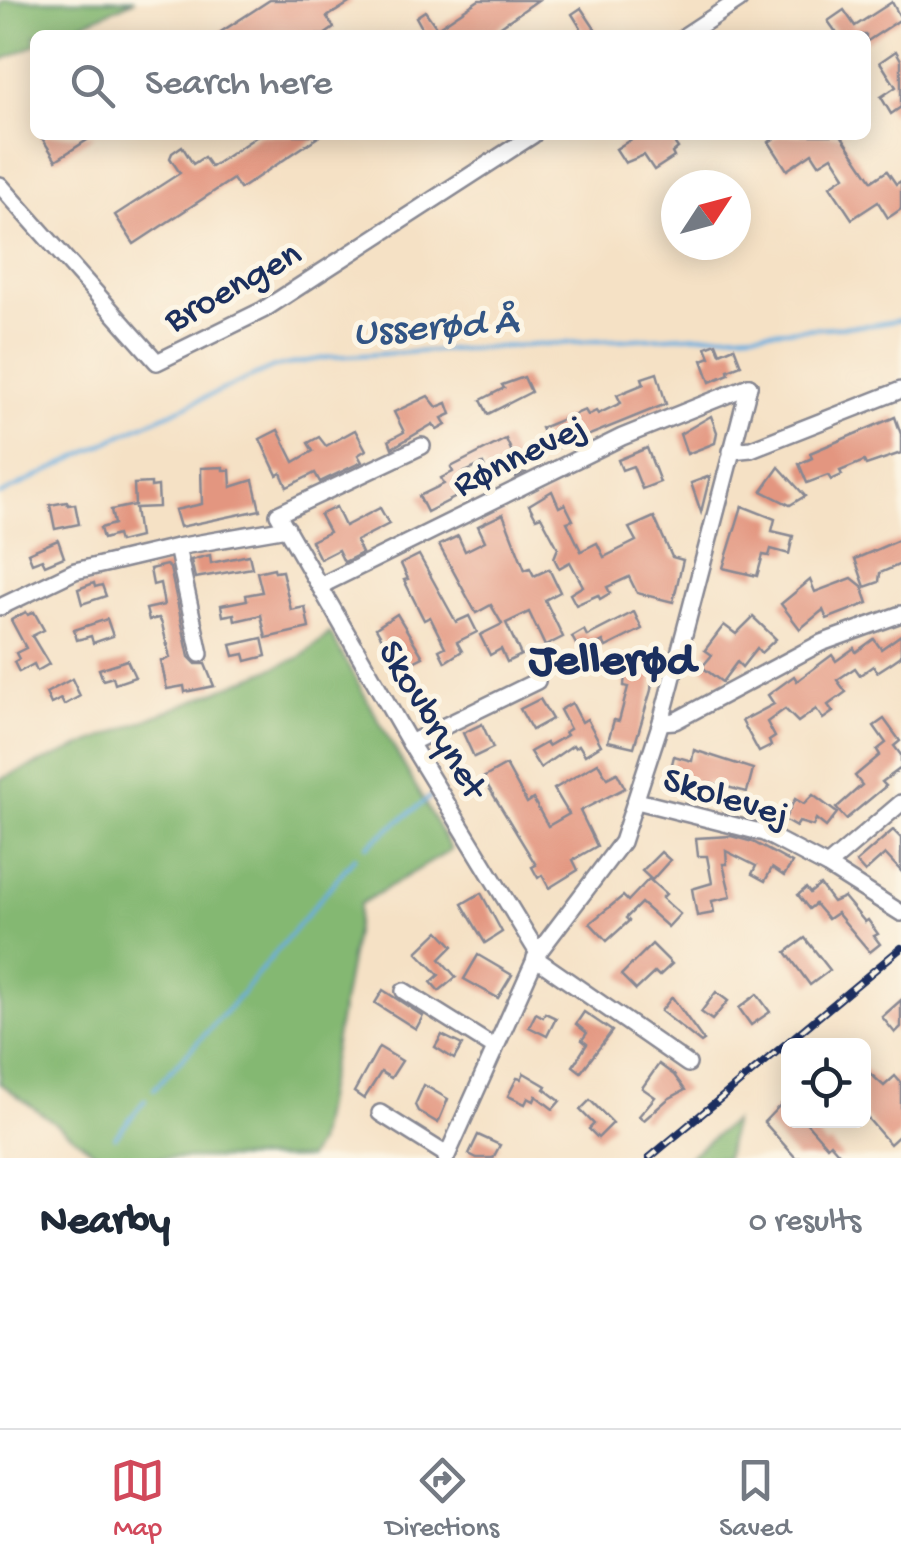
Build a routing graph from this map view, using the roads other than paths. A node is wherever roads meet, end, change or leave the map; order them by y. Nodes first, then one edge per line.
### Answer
1 (739, 0) edge
2 (694, 30) edge
3 (526, 140) edge
4 (0, 186) edge
5 (901, 390) edge
6 (422, 446) dead end
7 (731, 450) junction
8 (283, 521) junction
9 (178, 547) junction
10 (320, 586) junction
11 (0, 607) edge
12 (901, 614) edge
13 (200, 654) dead end
14 (537, 682) dead end
15 (660, 722) junction
16 (410, 743) junction
17 (637, 802) junction
18 (901, 803) edge
19 (827, 866) junction
20 (901, 913) edge
21 (537, 956) junction
22 (404, 991) dead end
23 (495, 1048) junction
24 (688, 1064) dead end
25 (380, 1113) dead end
26 (446, 1156) edge

1 - 2 street
3 - 4 street, Broengen
5 - 7 street
6 - 8 street
7 - 10 street, Rønnevej
7 - 15 street
8 - 9 street
8 - 10 street, Skovbrynet
9 - 11 street
9 - 13 street
10 - 16 street, Skovbrynet
12 - 15 street
14 - 16 street
15 - 17 street
16 - 21 street, Skovbrynet
17 - 19 street, Skolevej
17 - 21 street
18 - 19 street
19 - 20 street, Skolevej
21 - 23 street
21 - 24 street
22 - 23 street
23 - 26 street
25 - 26 street

